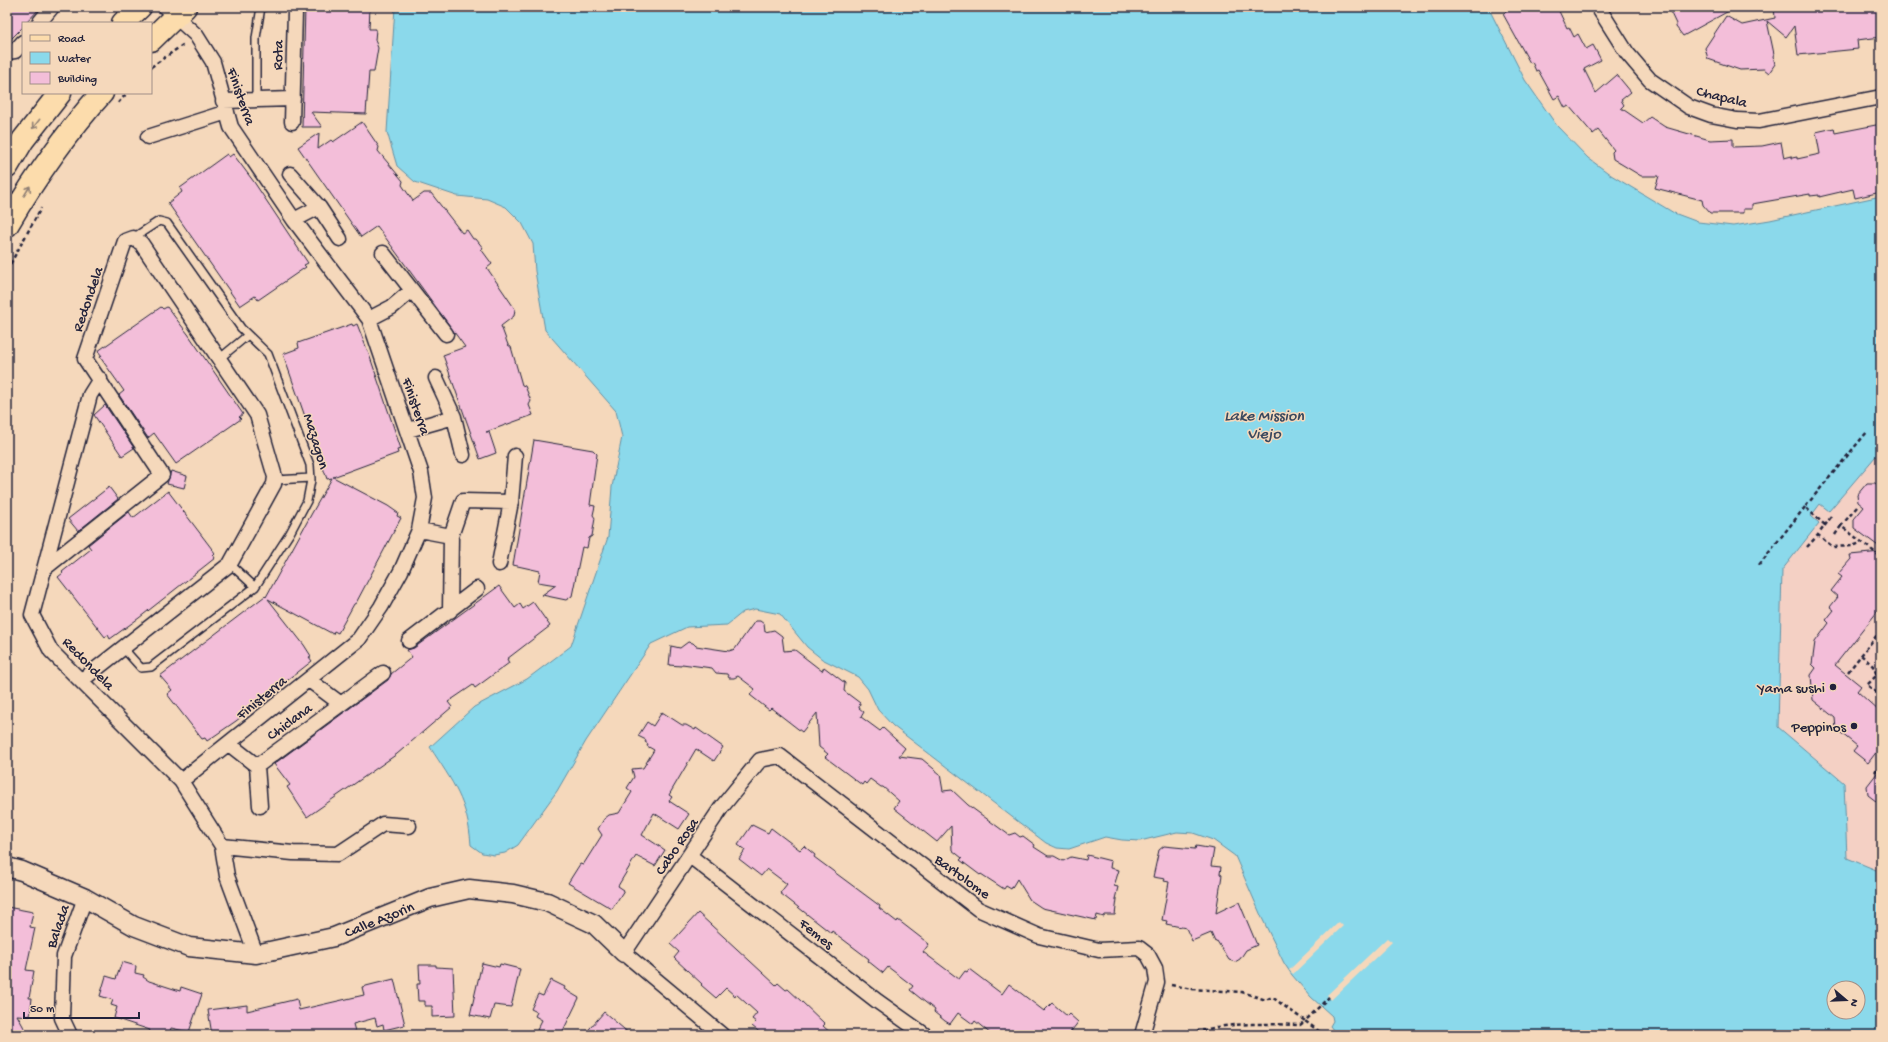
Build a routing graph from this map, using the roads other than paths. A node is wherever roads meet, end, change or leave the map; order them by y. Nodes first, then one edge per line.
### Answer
1 (52, 7) edge
2 (140, 7) edge
3 (261, 7) edge
4 (1598, 7) edge
5 (175, 10) edge
6 (295, 12) dead end
7 (40, 22) edge
8 (124, 22) edge
9 (152, 39) edge
10 (22, 43) edge
11 (7, 52) edge
12 (59, 94) edge
13 (1881, 97) edge
14 (293, 98) junction
15 (110, 99) edge
16 (256, 100) junction
17 (225, 107) junction
18 (292, 122) dead end
19 (148, 137) dead end
20 (7, 167) edge
21 (290, 174) dead end
22 (318, 207) junction
23 (294, 220) junction
24 (7, 225) edge
25 (129, 239) junction
26 (340, 239) dead end
27 (384, 253) dead end
28 (412, 290) junction
29 (369, 319) junction
30 (446, 334) dead end
31 (248, 335) junction
32 (219, 359) junction
33 (436, 378) dead end
34 (100, 379) junction
35 (454, 417) junction
36 (408, 430) junction
37 (464, 455) dead end
38 (515, 456) dead end
39 (311, 478) junction
40 (275, 480) junction
41 (511, 502) junction
42 (418, 530) junction
43 (451, 536) junction
44 (230, 564) junction
45 (499, 564) dead end
46 (45, 568) junction
47 (255, 586) junction
48 (477, 589) dead end
49 (450, 611) junction
50 (409, 641) dead end
51 (123, 648) junction
52 (383, 673) dead end
53 (82, 680) junction
54 (309, 680) junction
55 (341, 704) junction
56 (229, 744) junction
57 (760, 760) joint
58 (256, 766) junction
59 (181, 781) junction
60 (260, 806) dead end
61 (409, 826) dead end
62 (222, 846) junction
63 (690, 856) junction
64 (7, 867) edge
65 (85, 898) junction
66 (624, 953) junction
67 (256, 954) junction
68 (70, 1035) edge
69 (722, 1035) edge
70 (925, 1035) edge
71 (1142, 1035) edge

1 - 7 street
2 - 8 main road
3 - 16 lane
4 - 13 street, Chapala
5 - 9 main road
5 - 17 street, Finisterra
6 - 14 street, Rota
10 - 11 street
12 -> 20 main road
14 - 16 street
14 - 18 street, Rota
24 -> 15 main road
16 - 17 street
17 - 19 street
17 - 23 street, Finisterra
21 - 22 street
22 - 23 street
22 - 26 street
23 - 29 street, Finisterra
25 - 31 lane, Mazagon
25 - 32 street
25 - 34 street, Redondela
27 - 28 street
28 - 29 street
28 - 30 street
29 - 36 street, Finisterra
31 - 32 lane
31 - 39 lane, Mazagon
32 - 40 street
33 - 35 street
34 - 46 street, Redondela
34 - 46 street
35 - 36 street
35 - 37 street
36 - 42 street, Finisterra
38 - 41 street
39 - 40 lane
39 - 47 lane, Mazagon
40 - 44 street
41 - 43 street
41 - 45 street
42 - 43 street
42 - 54 street, Finisterra
43 - 49 street
44 - 47 lane
44 - 51 street
46 - 53 street, Redondela
47 - 51 lane, Mazagon
48 - 49 street
49 - 50 street
51 - 53 street
52 - 55 street, Chiclana
53 - 59 street, Redondela
54 - 55 street, Chiclana
54 - 56 street, Finisterra
55 - 58 street, Chiclana
56 - 58 street
56 - 59 street, Finisterra
57 - 63 street, Cabo Rosa
57 - 71 street, Bartolome
58 - 60 street
59 - 62 street, Redondela
61 - 62 street
62 - 67 street, Redondela
63 - 66 street, Cabo Rosa
63 - 70 street, Femes
64 - 65 street, Calle Azorin
65 - 67 street, Calle Azorin
65 - 68 street, Balada
66 - 67 street, Calle Azorin
66 - 69 street, Calle Azorin

